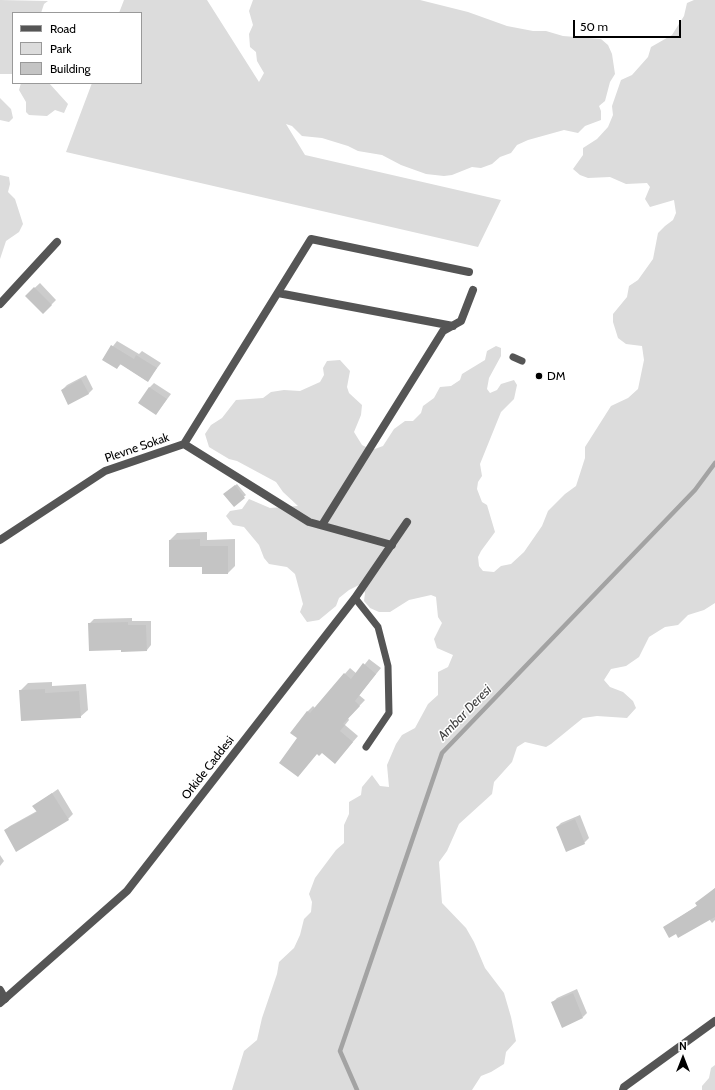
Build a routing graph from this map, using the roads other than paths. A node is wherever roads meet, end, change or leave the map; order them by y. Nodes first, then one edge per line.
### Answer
1 (57, 242) dead end
2 (469, 272) dead end
3 (473, 290) dead end
4 (278, 293) junction
5 (0, 304) edge
6 (453, 326) junction
7 (513, 357) dead end
8 (522, 361) dead end
9 (184, 444) junction
10 (407, 522) dead end
11 (322, 525) junction
12 (0, 540) edge
13 (392, 545) junction
14 (355, 598) junction
15 (366, 747) dead end
16 (0, 990) edge
17 (3, 1001) edge
18 (715, 1022) edge
19 (623, 1090) edge

1 - 5 street
2 - 4 street
3 - 6 street
4 - 6 street
4 - 9 street
6 - 11 street
7 - 8 lane
9 - 11 street, Plevne Sokak
9 - 12 street, Plevne Sokak
10 - 13 street, Orkide Caddesi
11 - 13 street, Plevne Sokak
13 - 14 street, Orkide Caddesi
14 - 15 lane
14 - 17 street, Orkide Caddesi
16 - 17 street
18 - 19 street

